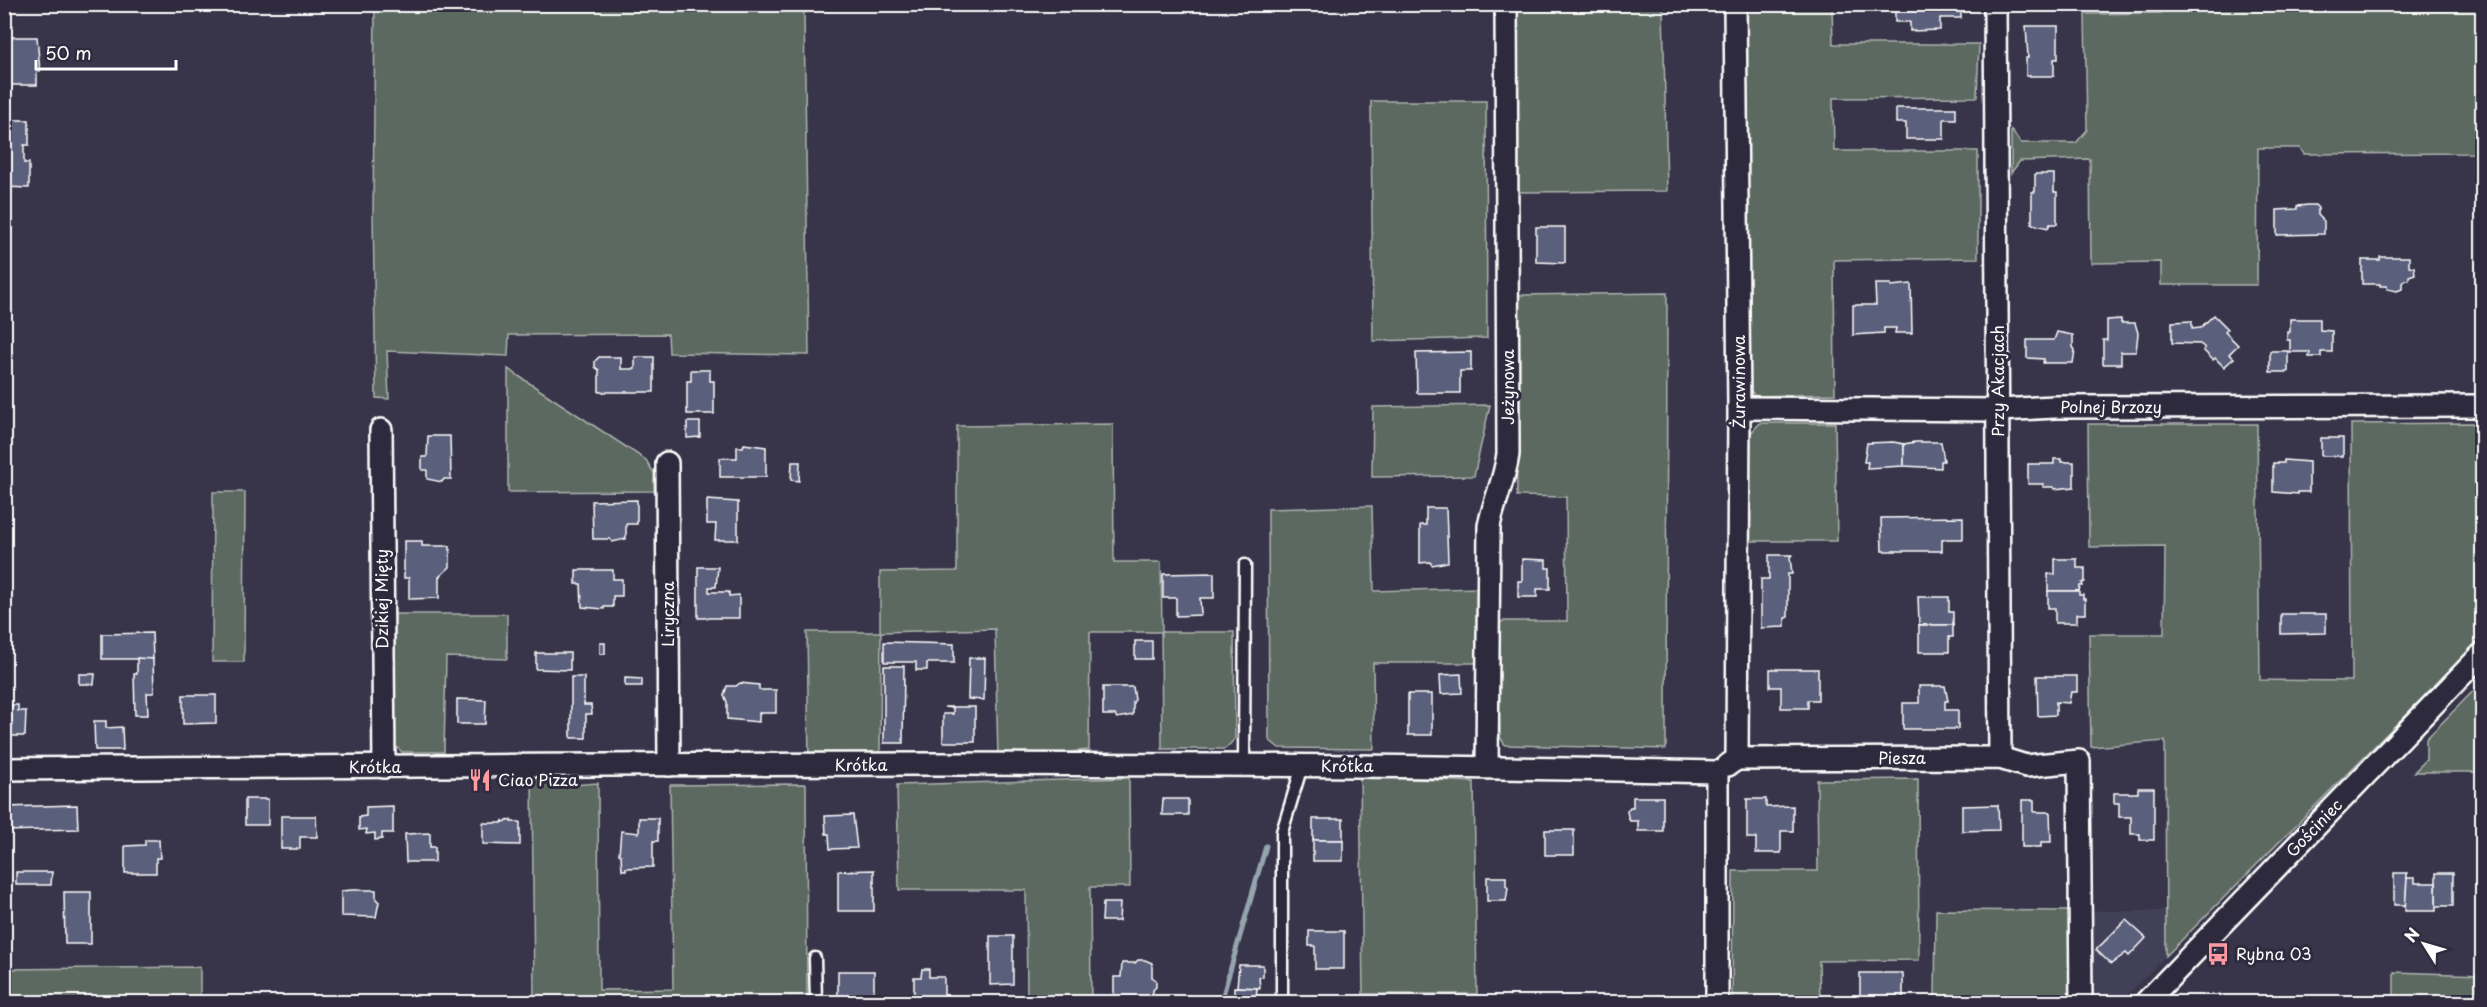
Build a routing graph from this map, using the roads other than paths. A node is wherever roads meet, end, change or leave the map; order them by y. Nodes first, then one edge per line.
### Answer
1 (1506, 4) edge
2 (1735, 4) edge
3 (1995, 4) edge
4 (2482, 406) edge
5 (1739, 408) junction
6 (1998, 410) junction
7 (381, 430) dead end
8 (667, 463) dead end
9 (1245, 565) dead end
10 (2482, 654) edge
11 (2000, 758) junction
12 (1737, 759) junction
13 (669, 765) junction
14 (1244, 766) junction
15 (1302, 766) junction
16 (384, 767) junction
17 (1487, 767) junction
18 (4, 769) edge
19 (1717, 772) junction
20 (815, 958) dead end
21 (816, 1002) edge
22 (1282, 1002) edge
23 (1717, 1002) edge
24 (2081, 1002) edge
25 (2146, 1002) edge

1 - 17 street, Jeżynowa
2 - 5 street, Żurawinowa
3 - 6 street, Przy Akacjach
4 - 6 street, Polnej Brzozy
5 - 6 street, Polnej Brzozy
5 - 12 street, Żurawinowa
6 - 11 street, Przy Akacjach
7 - 16 street, Dzikiej Mięty
8 - 13 street, Liryczna
9 - 14 lane
10 - 25 street, Gościniec
11 - 12 street, Piesza
11 - 24 street, Piesza
12 - 19 street
13 - 14 street, Krótka
13 - 16 street, Krótka
14 - 15 street, Krótka
15 - 17 street, Krótka
15 - 22 lane
16 - 18 street, Krótka
17 - 19 street, Krótka
19 - 23 street
20 - 21 lane

